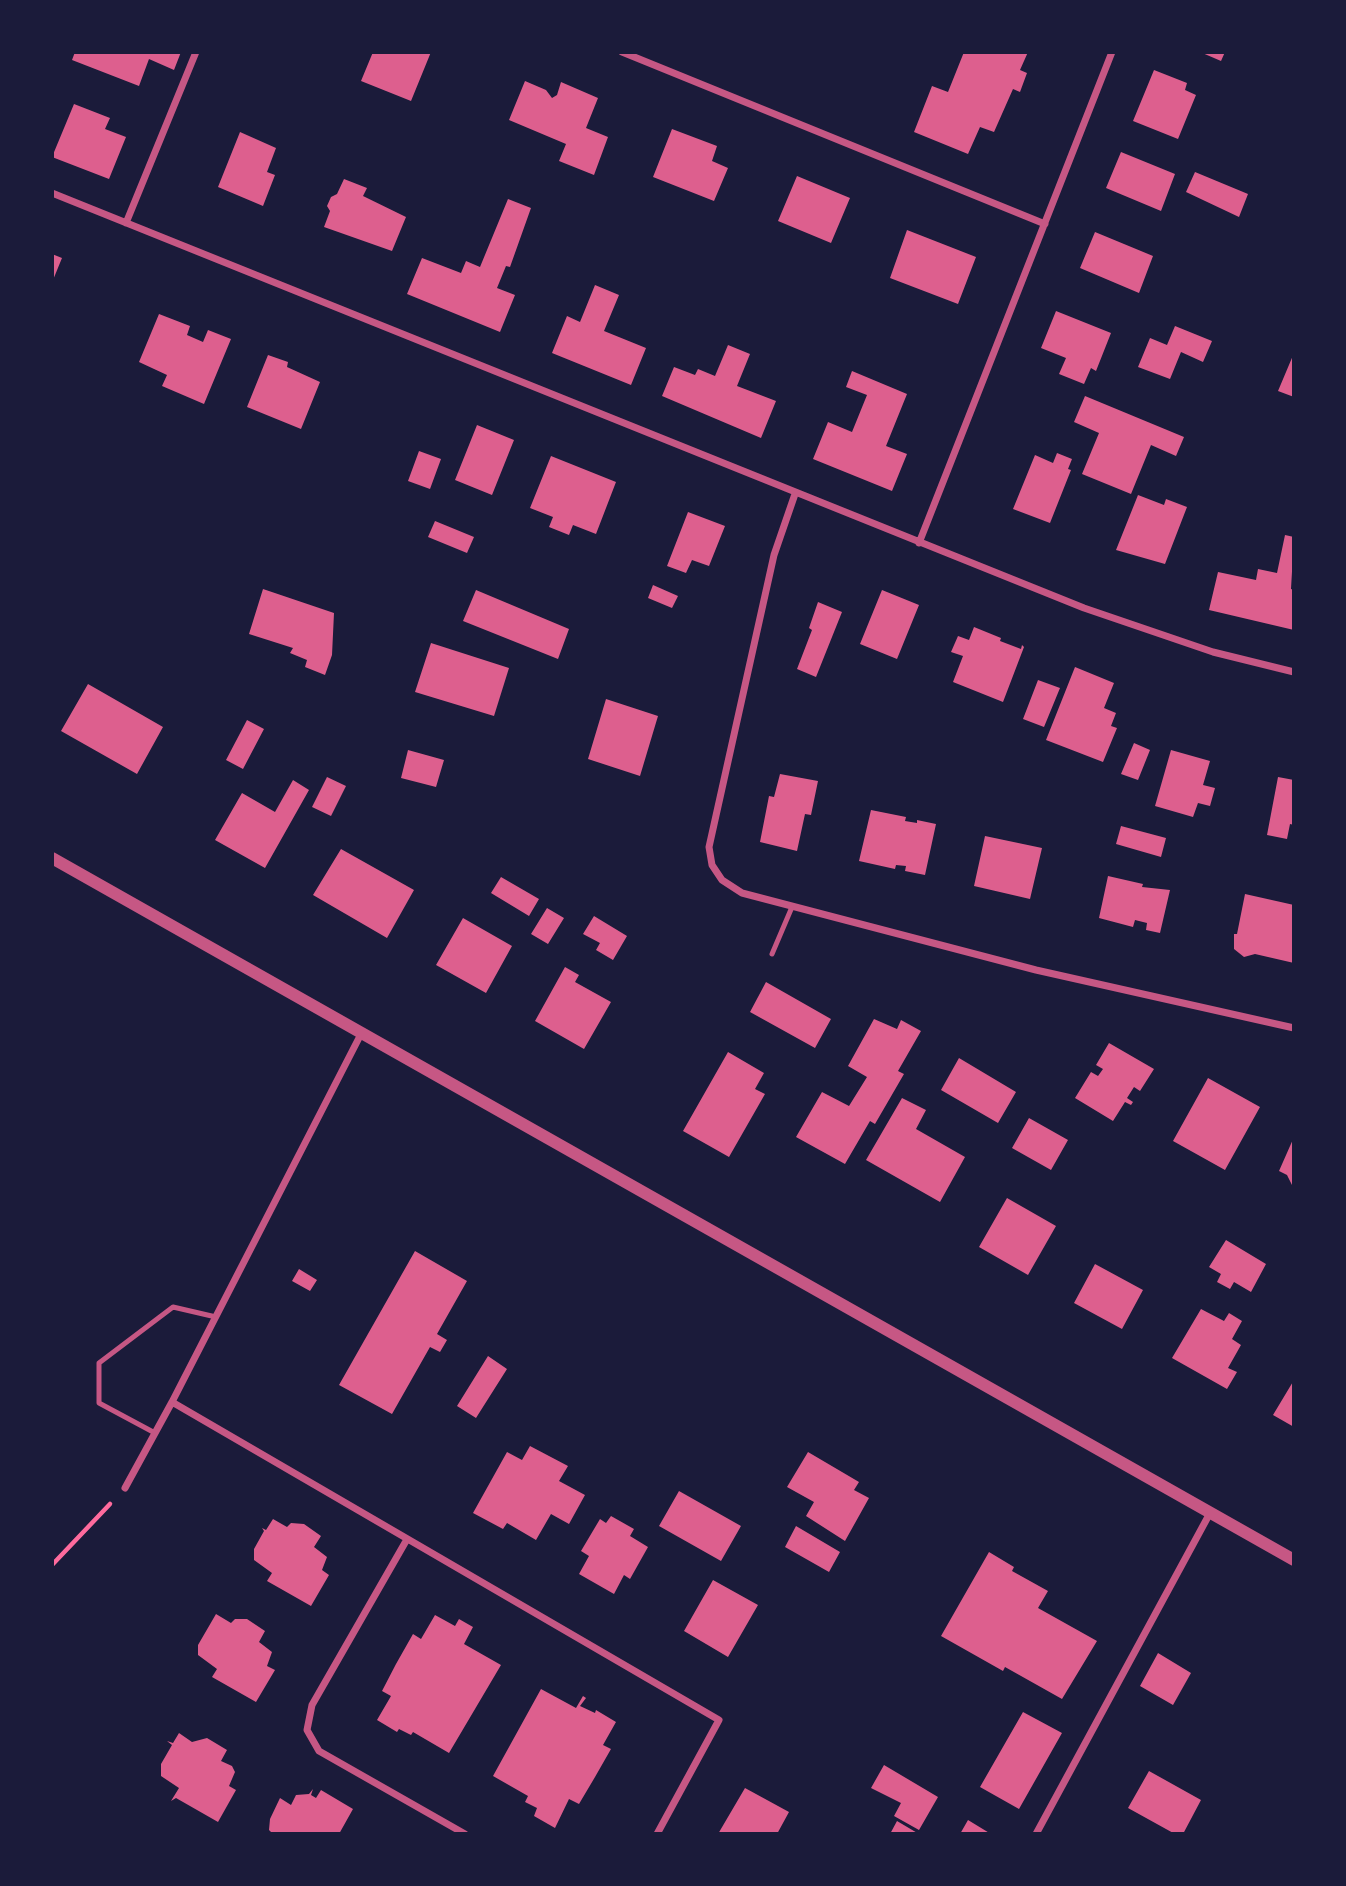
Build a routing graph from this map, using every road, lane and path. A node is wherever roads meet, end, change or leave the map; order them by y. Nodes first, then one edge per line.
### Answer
1 (196, 52) edge
2 (622, 52) edge
3 (1112, 52) edge
4 (52, 193) edge
5 (126, 223) junction
6 (1045, 223) junction
7 (795, 494) junction
8 (919, 543) junction
9 (1293, 671) edge
10 (52, 859) edge
11 (792, 906) junction
12 (772, 954) dead end
13 (1293, 1028) edge
14 (361, 1034) junction
15 (216, 1317) junction
16 (172, 1402) junction
17 (155, 1433) junction
18 (125, 1488) joint
19 (1210, 1513) junction
20 (406, 1541) junction
21 (1293, 1560) edge
22 (52, 1565) edge
23 (465, 1833) edge
24 (657, 1833) edge
25 (1036, 1833) edge

1 - 5 street
2 - 6 street
3 - 6 street
4 - 5 street
5 - 7 street
6 - 8 street
7 - 8 street
7 - 11 street
8 - 9 street
10 - 14 street
11 - 12 lane
11 - 13 street
14 - 15 street
14 - 19 street
15 - 16 street
15 - 17 lane
16 - 17 street
16 - 20 street
17 - 18 street
18 - 22 path
19 - 21 street
19 - 25 street
20 - 23 street
20 - 24 street

